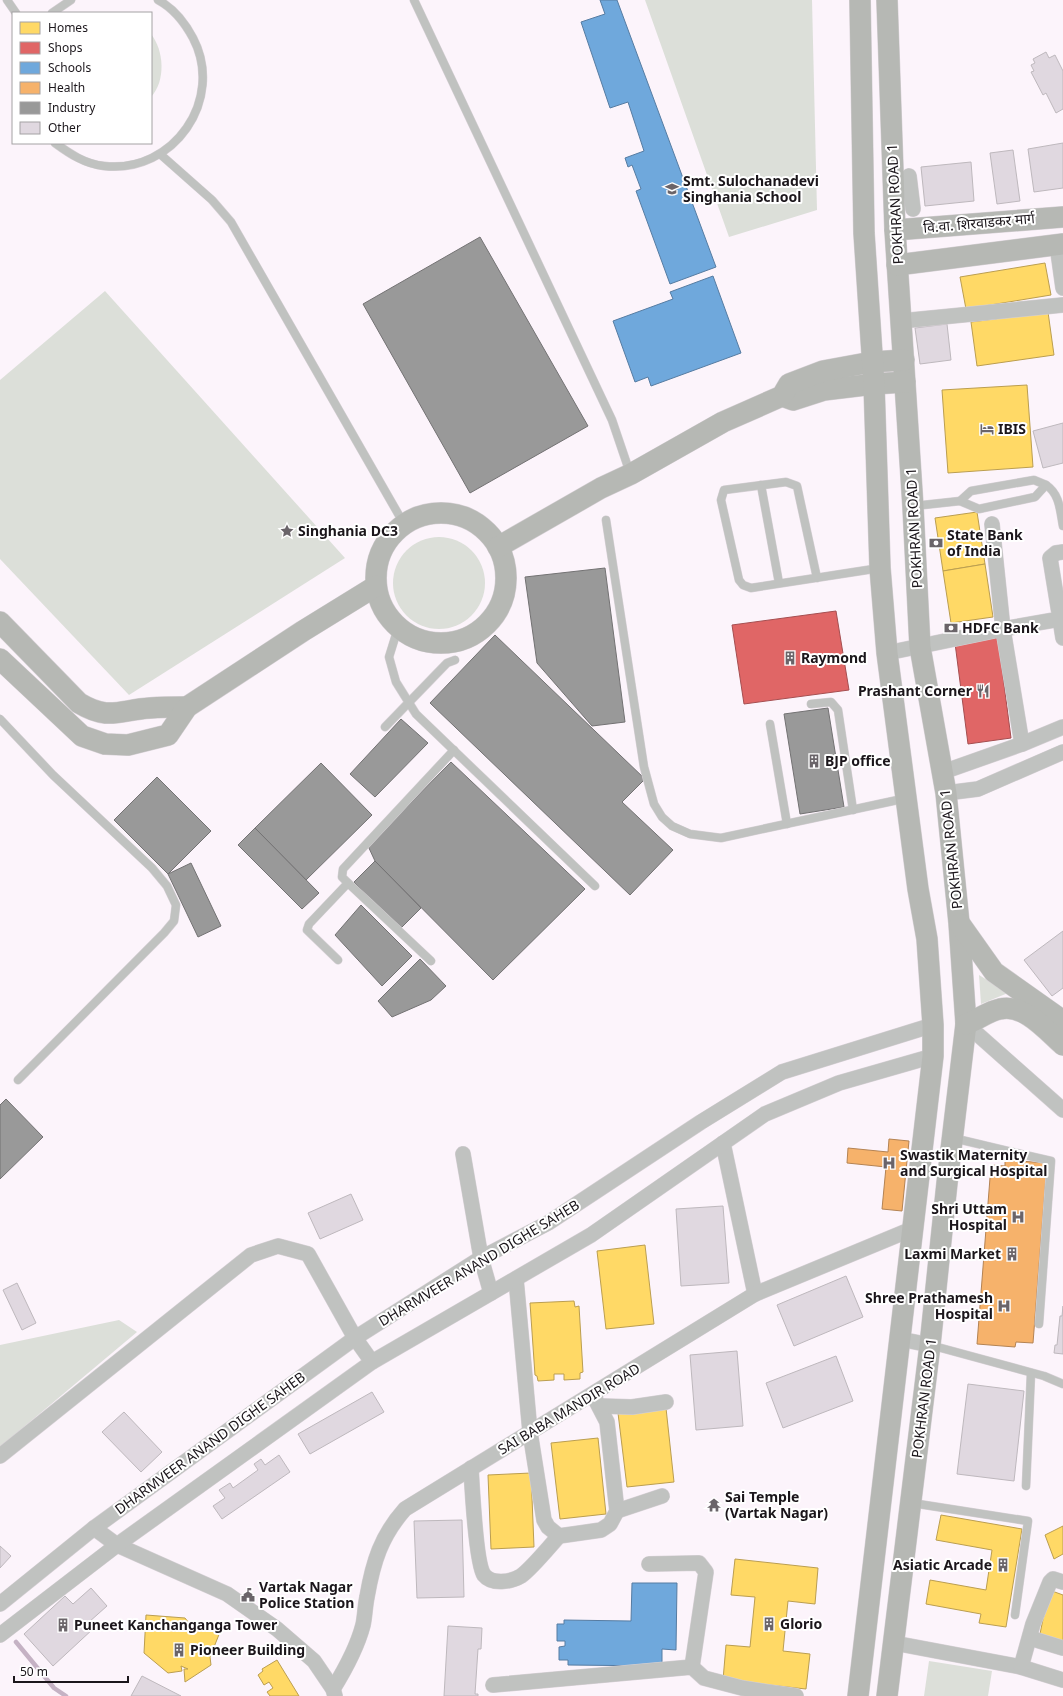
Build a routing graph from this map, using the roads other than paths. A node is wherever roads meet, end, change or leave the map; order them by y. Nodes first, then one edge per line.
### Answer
1 (7, 0) edge
2 (71, 0) edge
3 (158, 0) edge
4 (414, 0) edge
5 (860, 0) edge
6 (887, 0) edge
7 (15, 12) edge
8 (53, 12) edge
9 (861, 83) junction
10 (890, 83) junction
11 (56, 144) edge
12 (160, 154) junction
13 (906, 176) junction
14 (913, 209) dead end
15 (1063, 216) edge
16 (895, 230) junction
17 (1060, 244) edge
18 (897, 265) junction
19 (1063, 288) edge
20 (1063, 305) edge
21 (901, 321) junction
22 (904, 360) junction
23 (872, 362) junction
24 (905, 382) junction
25 (874, 384) junction
26 (782, 396) junction
27 (631, 474) junction
28 (761, 485) junction
29 (1046, 485) junction
30 (960, 501) junction
31 (913, 506) junction
32 (606, 520) dead end
33 (404, 524) junction
34 (992, 524) dead end
35 (1063, 526) edge
36 (498, 547) junction
37 (1063, 552) edge
38 (880, 568) junction
39 (817, 578) junction
40 (779, 583) junction
41 (376, 586) junction
42 (1060, 619) junction
43 (0, 622) edge
44 (398, 628) junction
45 (1003, 629) junction
46 (1063, 638) edge
47 (920, 647) junction
48 (887, 653) junction
49 (0, 659) edge
50 (455, 660) dead end
51 (408, 702) junction
52 (811, 704) dead end
53 (188, 707) junction
54 (0, 719) edge
55 (770, 724) dead end
56 (385, 727) dead end
57 (1063, 727) edge
58 (1022, 744) junction
59 (454, 750) junction
60 (1063, 752) edge
61 (943, 772) junction
62 (947, 797) junction
63 (907, 798) junction
64 (853, 810) junction
65 (786, 824) junction
66 (348, 883) junction
67 (595, 886) dead end
68 (959, 923) junction
69 (338, 960) dead end
70 (431, 961) dead end
71 (1063, 1021) edge
72 (966, 1024) junction
73 (933, 1025) junction
74 (1063, 1045) edge
75 (933, 1056) junction
76 (18, 1080) dead end
77 (1063, 1110) edge
78 (952, 1138) junction
79 (723, 1143) junction
80 (463, 1154) dead end
81 (912, 1229) junction
82 (481, 1258) junction
83 (516, 1279) junction
84 (491, 1293) junction
85 (755, 1294) junction
86 (1039, 1324) dead end
87 (355, 1338) junction
88 (900, 1339) junction
89 (930, 1345) junction
90 (372, 1362) junction
91 (1031, 1373) junction
92 (1063, 1384) edge
93 (596, 1400) junction
94 (666, 1402) dead end
95 (530, 1432) junction
96 (0, 1456) edge
97 (471, 1468) junction
98 (1026, 1486) dead end
99 (662, 1496) dead end
100 (911, 1503) junction
101 (617, 1512) junction
102 (94, 1528) junction
103 (559, 1536) junction
104 (117, 1545) junction
105 (649, 1564) dead end
106 (1063, 1582) edge
107 (0, 1604) edge
108 (1016, 1615) dead end
109 (0, 1635) edge
110 (1030, 1638) junction
111 (894, 1643) junction
112 (1063, 1648) edge
113 (692, 1667) junction
114 (1021, 1667) junction
115 (1063, 1680) edge
116 (493, 1685) dead end
117 (334, 1692) edge
118 (796, 1696) edge
119 (858, 1696) edge
120 (887, 1696) edge

1 - 7 lane
2 - 8 lane
3 - 12 lane
4 - 27 lane
5 - 9 main road
6 - 10 main road, POKHRAN ROAD 1
9 - 10 main road
9 - 23 main road
10 - 13 main road, POKHRAN ROAD 1
11 - 12 lane
12 - 33 lane
13 - 14 street
13 - 16 main road, POKHRAN ROAD 1
15 - 16 main road, वि.वा. शिरवाडकर मार्ग
16 - 18 main road, POKHRAN ROAD 1
17 - 18 main road
17 - 19 street
18 - 21 main road, POKHRAN ROAD 1
20 - 21 street
21 - 22 main road, POKHRAN ROAD 1
22 - 23 main road
22 - 24 main road, POKHRAN ROAD 1
23 - 25 main road
23 - 26 main road
24 - 25 main road
24 - 31 main road, POKHRAN ROAD 1
25 - 26 main road
25 - 38 main road
26 - 27 main road
27 - 36 main road
28 - 39 lane
28 - 40 lane
28 - 40 lane
29 - 30 lane
29 - 30 lane
29 - 35 lane
30 - 31 lane
31 - 47 main road, POKHRAN ROAD 1
32 - 65 lane
33 - 36 main road
33 - 41 main road
34 - 45 street
36 - 44 main road
37 - 42 street
38 - 39 lane
38 - 48 main road
39 - 40 lane
41 - 44 main road
41 - 53 main road
42 - 45 street
42 - 46 street
43 - 53 main road
44 - 51 lane
45 - 47 street
45 - 58 street
47 - 48 street
47 - 61 main road, POKHRAN ROAD 1
48 - 63 main road
49 - 53 main road
50 - 51 lane
51 - 56 lane
51 - 59 lane
52 - 64 lane
54 - 76 lane
55 - 65 lane
57 - 58 street
58 - 61 street
59 - 66 lane
59 - 67 lane
60 - 62 street
61 - 62 main road, POKHRAN ROAD 1
62 - 68 main road, POKHRAN ROAD 1
63 - 64 lane
63 - 73 main road
64 - 65 lane
66 - 69 lane
66 - 70 lane
68 - 71 main road
68 - 72 main road, POKHRAN ROAD 1
72 - 74 main road
72 - 77 street
72 - 78 main road, POKHRAN ROAD 1
73 - 75 main road
73 - 82 street, DHARMVEER ANAND DIGHE SAHEB
75 - 79 street, DHARMVEER ANAND DIGHE SAHEB
75 - 81 main road
78 - 86 lane
78 - 89 main road, POKHRAN ROAD 1
79 - 83 street, DHARMVEER ANAND DIGHE SAHEB
79 - 85 street
80 - 82 street
81 - 85 street, SAI BABA MANDIR ROAD
81 - 88 main road
82 - 84 street
82 - 87 street, DHARMVEER ANAND DIGHE SAHEB
83 - 84 street, DHARMVEER ANAND DIGHE SAHEB
83 - 95 street
84 - 90 street, DHARMVEER ANAND DIGHE SAHEB
85 - 93 street, SAI BABA MANDIR ROAD
87 - 90 street
87 - 96 street
87 - 102 street, DHARMVEER ANAND DIGHE SAHEB
88 - 89 street
88 - 119 main road
89 - 91 lane
89 - 100 main road, POKHRAN ROAD 1
90 - 104 street, DHARMVEER ANAND DIGHE SAHEB
91 - 92 lane
91 - 98 lane
93 - 94 street
93 - 95 street, SAI BABA MANDIR ROAD
93 - 101 street
95 - 97 street, SAI BABA MANDIR ROAD
95 - 103 street
97 - 103 street
97 - 117 street, SAI BABA MANDIR ROAD
99 - 101 street
100 - 108 lane
100 - 111 main road, POKHRAN ROAD 1
101 - 103 street
102 - 104 street
102 - 107 street, DHARMVEER ANAND DIGHE SAHEB
104 - 109 street, DHARMVEER ANAND DIGHE SAHEB
104 - 117 street
105 - 113 street
106 - 110 street
110 - 112 street
110 - 114 street
111 - 114 street
111 - 120 main road, POKHRAN ROAD 1
113 - 116 street
113 - 118 street
114 - 115 street

